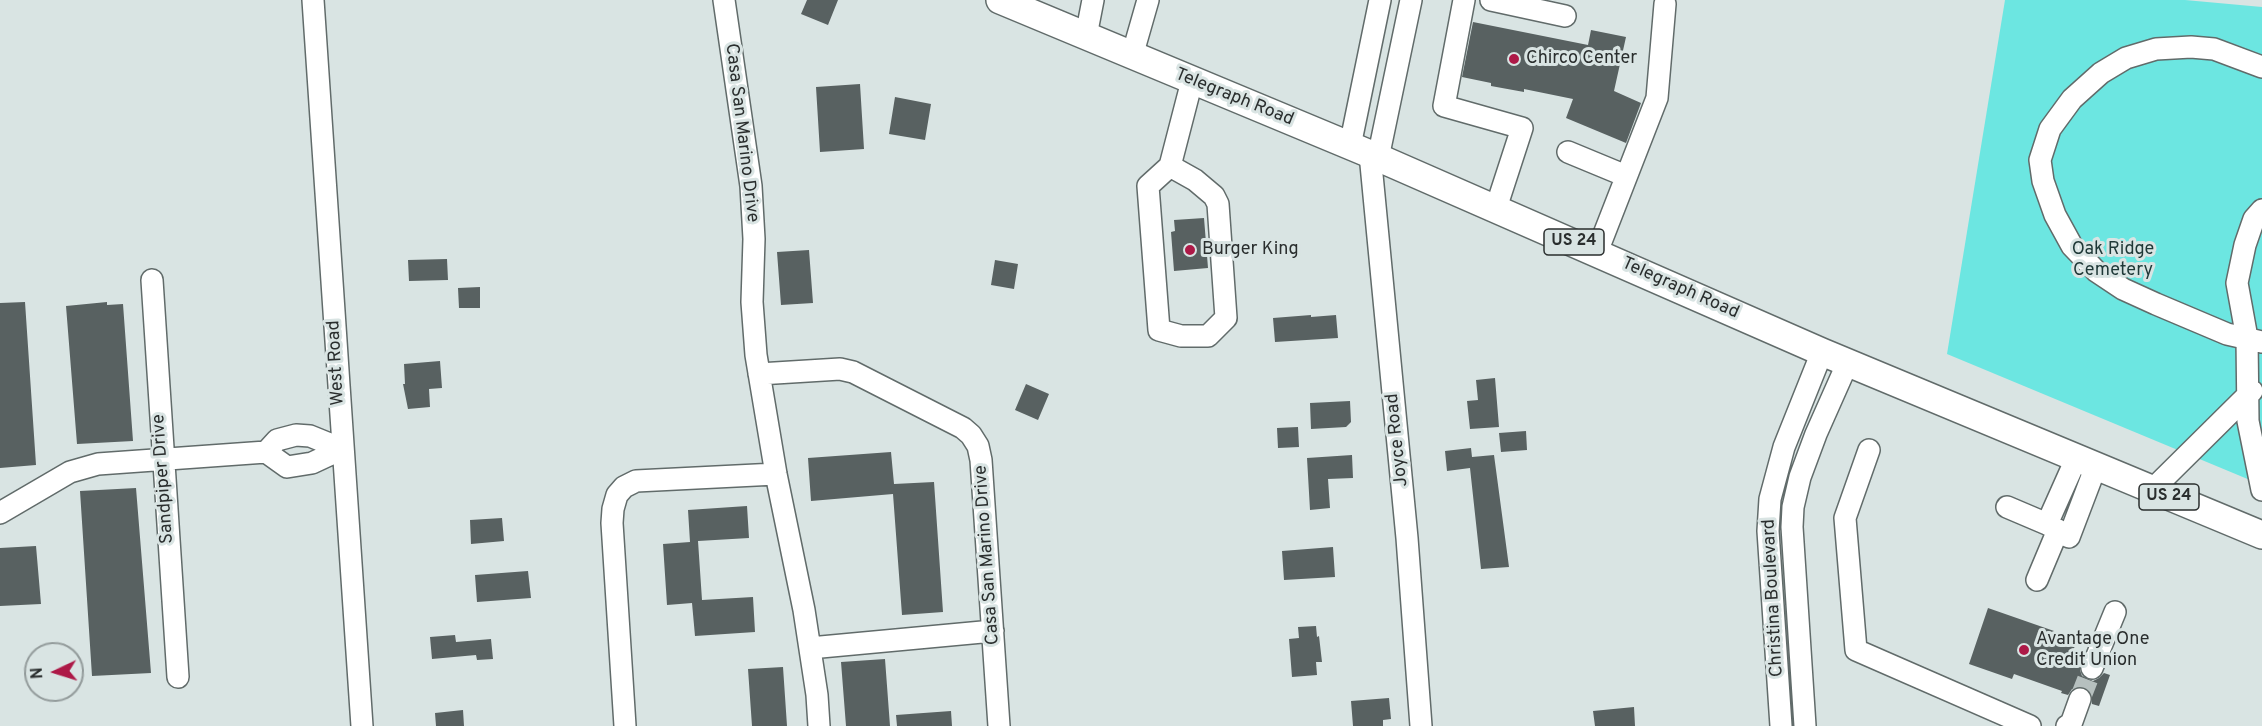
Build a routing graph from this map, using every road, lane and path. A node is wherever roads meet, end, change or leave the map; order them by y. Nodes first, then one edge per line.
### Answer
1 (313, 0) edge
2 (724, 0) edge
3 (1000, 0) edge
4 (1092, 0) edge
5 (1148, 0) edge
6 (1380, 0) edge
7 (1411, 0) edge
8 (1464, 0) edge
9 (1491, 0) edge
10 (1665, 4) dead end
11 (1565, 16) dead end
12 (1086, 36) junction
13 (1132, 56) junction
14 (2262, 67) edge
15 (1192, 81) junction
16 (1366, 152) junction
17 (1568, 152) dead end
18 (1170, 166) junction
19 (1626, 176) junction
20 (1496, 208) junction
21 (2262, 210) edge
22 (1597, 252) junction
23 (152, 280) dead end
24 (2254, 340) edge
25 (1822, 351) junction
26 (1848, 362) junction
27 (759, 374) junction
28 (2262, 379) edge
29 (2248, 395) junction
30 (342, 449) junction
31 (1869, 450) dead end
32 (266, 452) junction
33 (163, 459) junction
34 (2086, 462) junction
35 (1776, 471) junction
36 (776, 474) junction
37 (1800, 477) junction
38 (2152, 490) junction
39 (2262, 490) edge
40 (2007, 507) dead end
41 (0, 513) edge
42 (2058, 530) junction
43 (2262, 535) edge
44 (2037, 580) dead end
45 (2115, 612) dead end
46 (993, 631) junction
47 (810, 648) junction
48 (1800, 659) junction
49 (1778, 661) junction
50 (2092, 668) tunnel mouth
51 (178, 677) dead end
52 (2080, 699) tunnel mouth
53 (362, 726) edge
54 (626, 726) edge
55 (819, 726) edge
56 (999, 726) edge
57 (1421, 726) edge
58 (1781, 726) edge
59 (1805, 726) edge
60 (2030, 726) edge
61 (2067, 726) edge

1 - 30 street, West Road
2 - 27 street, Casa San Marino Drive
3 - 12 main road, Telegraph Road / US 24
4 - 12 street
5 - 13 street
6 - 16 street
7 - 16 street
8 - 20 street
9 - 11 street
10 - 19 street
12 - 13 main road, Telegraph Road / US 24
13 - 15 main road, Telegraph Road / US 24
14 - 24 street
15 - 16 main road, Telegraph Road / US 24
15 - 18 street
16 - 20 main road, Telegraph Road / US 24
16 - 57 street, Joyce Road
17 - 19 street
18 - 18 street
19 - 22 street
20 - 22 main road, Telegraph Road / US 24
21 - 24 street
22 - 25 main road, Telegraph Road / US 24
23 - 33 street, Sandpiper Drive
24 - 29 street
25 - 26 main road, Telegraph Road / US 24
25 - 35 street, Christina Boulevard
26 - 34 main road, Telegraph Road / US 24
26 - 37 street, Christina Boulevard
27 - 36 street, Casa San Marino Drive
27 - 46 street, Casa San Marino Drive
28 - 29 street
29 - 38 street
29 - 39 street
30 - 32 street
30 - 32 street
30 - 53 street, West Road
31 - 60 street
32 - 33 street
33 - 41 street
33 - 51 street, Sandpiper Drive
34 - 38 main road, Telegraph Road / US 24
34 - 42 street
35 - 37 street
35 - 49 street, Christina Boulevard
36 - 47 street, Casa San Marino Drive
36 - 54 street
37 - 48 street, Christina Boulevard
38 - 43 main road, Telegraph Road / US 24
40 - 42 street
42 - 44 street
45 - 50 street
46 - 47 street
46 - 56 street, Casa San Marino Drive
47 - 55 street, Casa San Marino Drive
48 - 49 street
48 - 59 street, Christina Boulevard
49 - 58 street, Christina Boulevard
52 - 61 street

